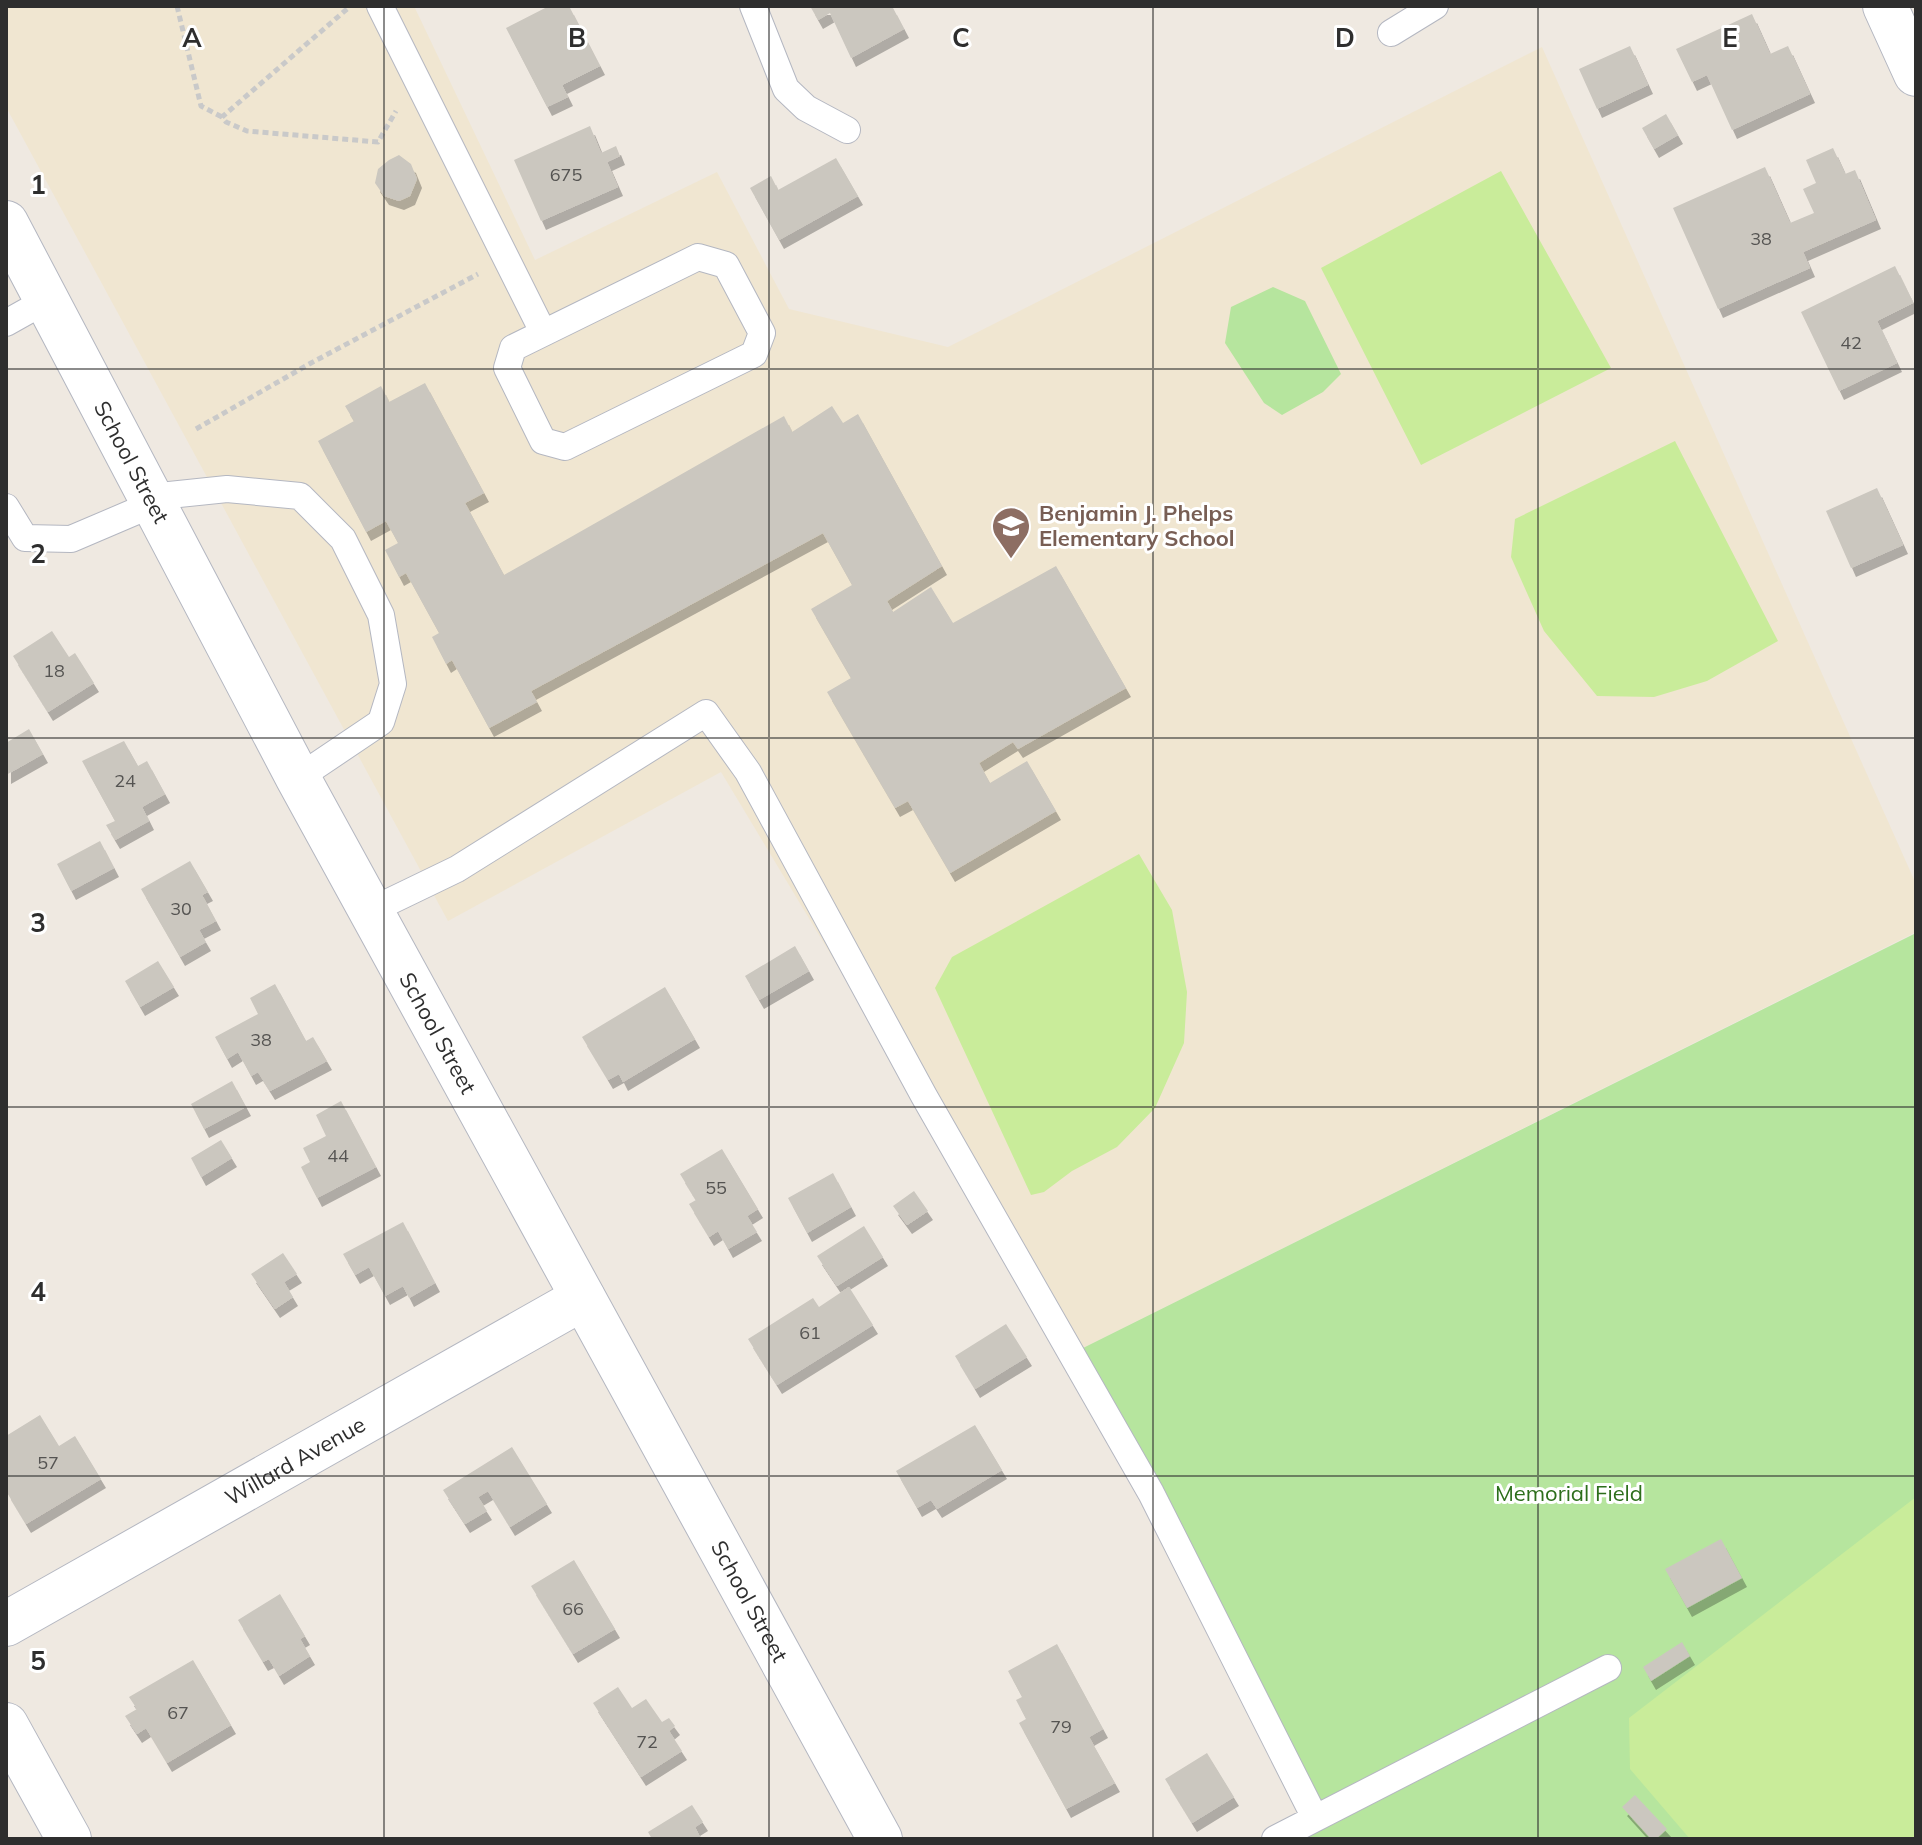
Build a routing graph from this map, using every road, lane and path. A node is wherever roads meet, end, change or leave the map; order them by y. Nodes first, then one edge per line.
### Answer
1 (177, 6) edge
2 (351, 6) edge
3 (380, 6) edge
4 (753, 6) edge
5 (1435, 6) edge
6 (1885, 6) edge
7 (1391, 33) dead end
8 (1916, 74) edge
9 (415, 77) junction
10 (222, 117) junction
11 (847, 130) dead end
12 (6, 223) edge
13 (507, 258) junction
14 (47, 300) junction
15 (6, 323) edge
16 (543, 332) junction
17 (196, 429) dead end
18 (152, 500) junction
19 (6, 507) edge
20 (298, 778) junction
21 (370, 911) junction
22 (583, 1298) junction
23 (6, 1624) edge
24 (1608, 1668) dead end
25 (6, 1725) edge
26 (1315, 1818) junction
27 (69, 1839) edge
28 (880, 1839) edge
29 (1275, 1839) edge

1 - 10 path
2 - 10 path
3 - 9 lane
4 - 11 lane
5 - 7 lane
6 - 8 street
9 - 10 path
9 - 13 lane
12 - 14 street, School Street
13 - 16 lane
13 - 17 path
14 - 15 lane
14 - 18 street, School Street
16 - 16 lane
18 - 19 lane
18 - 20 street, School Street
18 - 20 lane
20 - 21 street, School Street
21 - 22 street, School Street
21 - 26 lane
22 - 23 street, Willard Avenue
22 - 28 street, School Street
24 - 26 lane
25 - 27 street
26 - 29 lane

